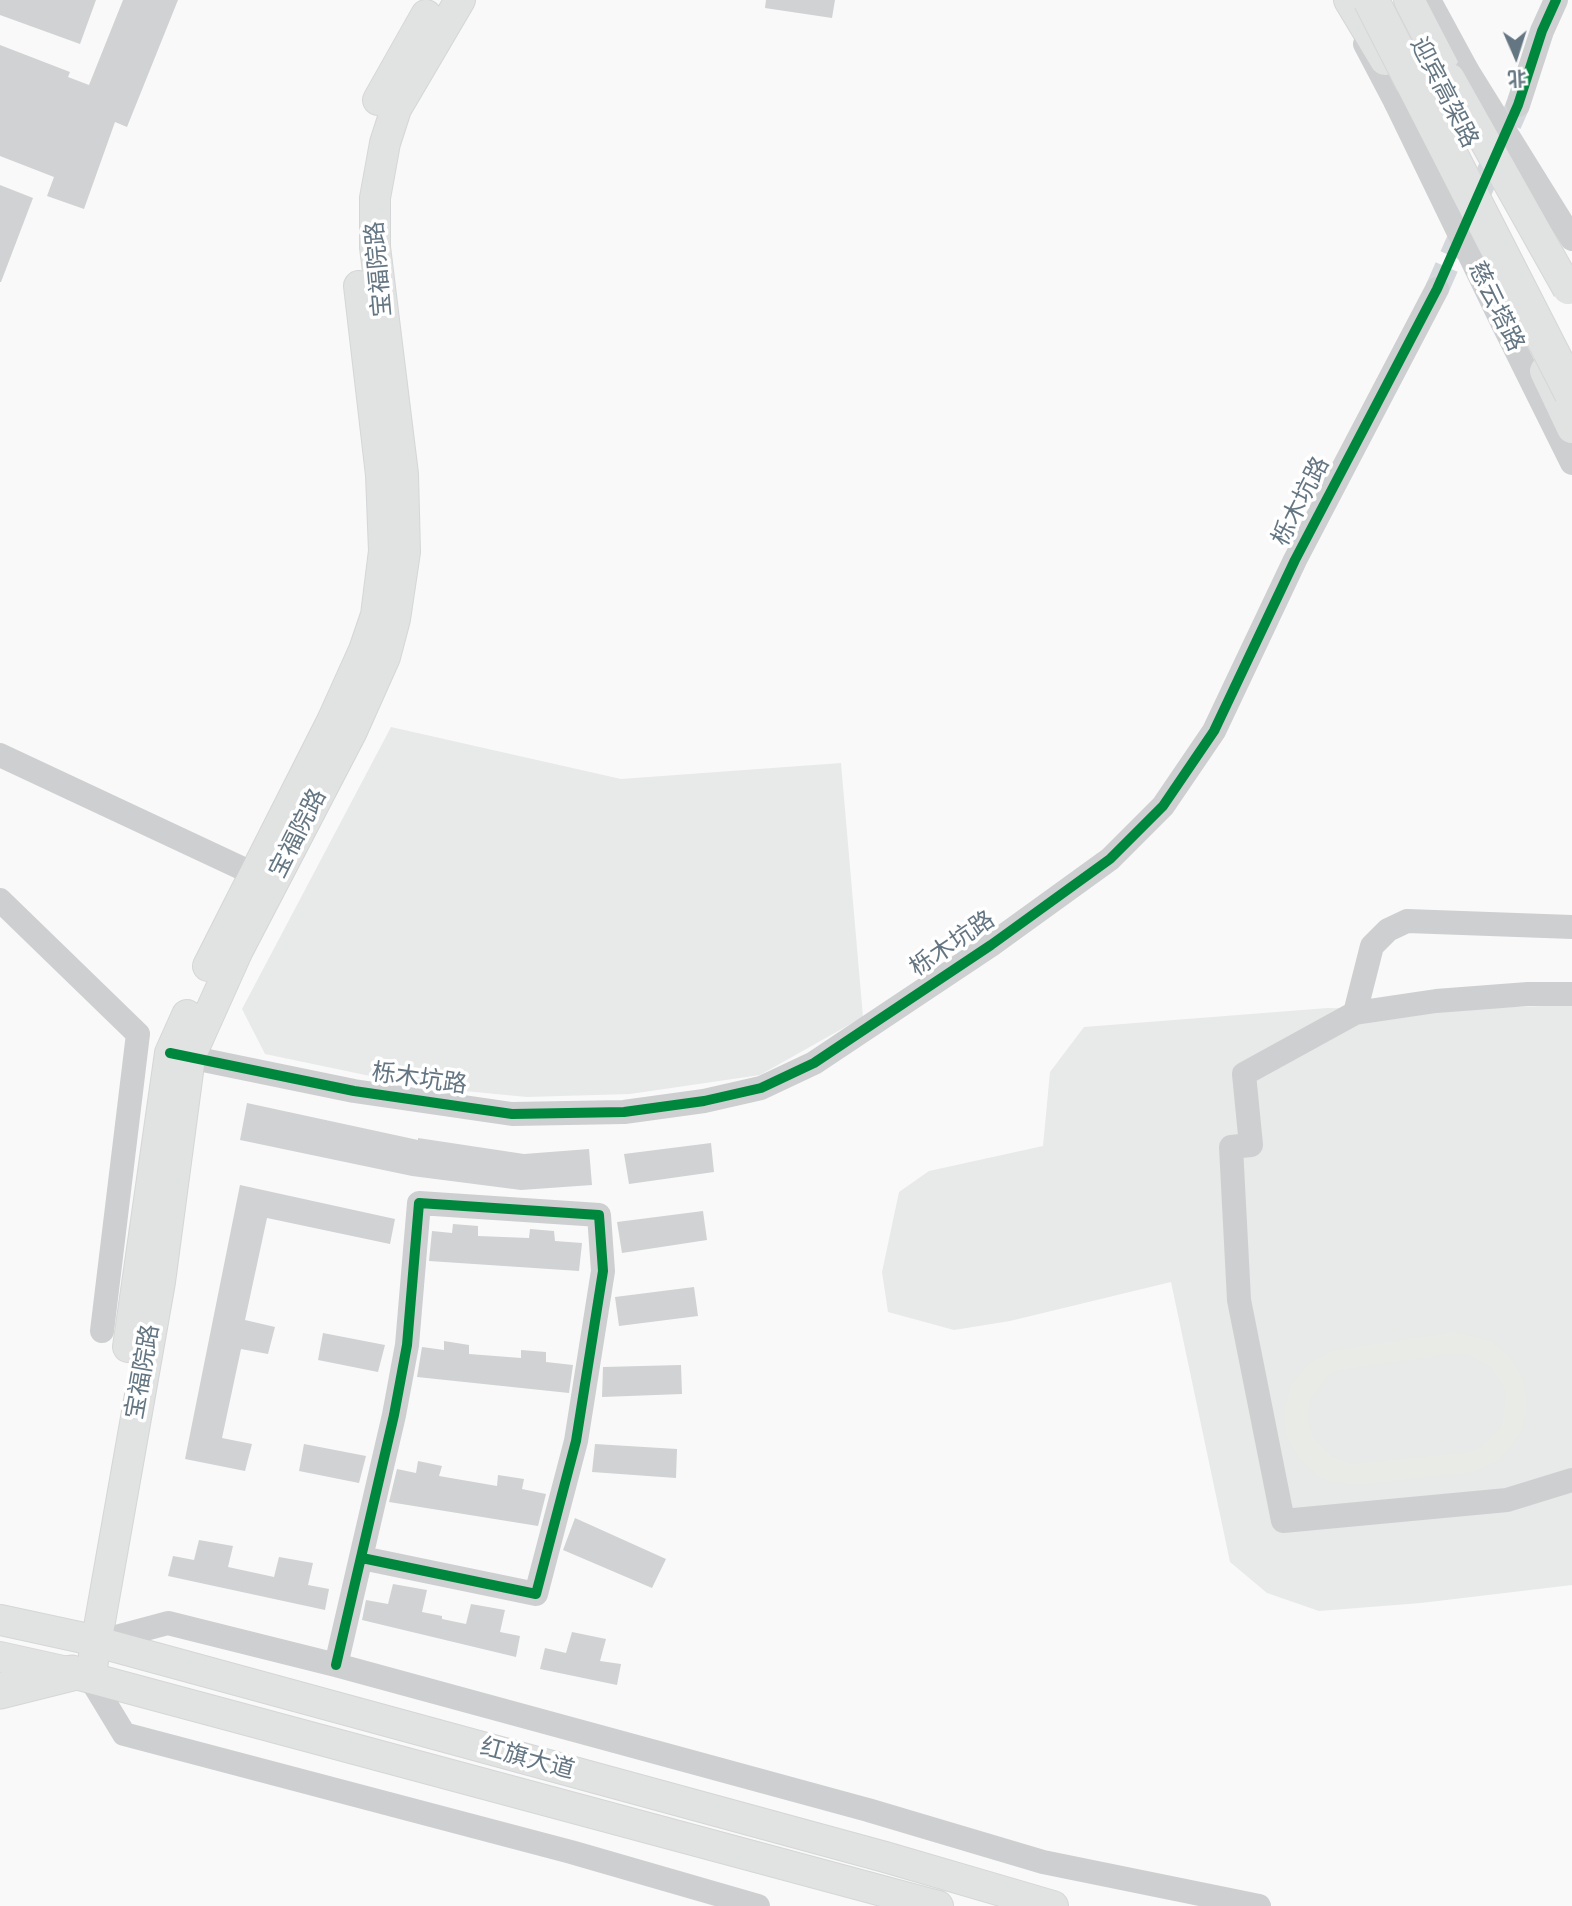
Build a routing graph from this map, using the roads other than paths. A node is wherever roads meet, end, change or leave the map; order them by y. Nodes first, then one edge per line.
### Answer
1 (435, 0) edge
2 (460, 0) edge
3 (1342, 0) edge
4 (1349, 0) edge
5 (1371, 0) edge
6 (1392, 0) edge
7 (1409, 0) edge
8 (1429, 0) edge
9 (1556, 0) edge
10 (1459, 75) junction
11 (1402, 99) junction
12 (1518, 105) tunnel mouth
13 (1572, 239) edge
14 (1437, 289) tunnel mouth
15 (1570, 293) edge
16 (1510, 319) junction
17 (1572, 341) edge
18 (1572, 393) edge
19 (1572, 428) edge
20 (1572, 463) edge
21 (0, 755) edge
22 (264, 878) junction
23 (0, 900) edge
24 (1572, 927) edge
25 (1572, 994) edge
26 (1355, 1013) junction
27 (180, 1055) junction
28 (102, 1331) dead end
29 (1572, 1480) edge
30 (362, 1558) junction
31 (0, 1620) edge
32 (88, 1640) junction
33 (0, 1657) edge
34 (336, 1665) junction
35 (81, 1675) junction
36 (0, 1690) edge
37 (758, 1906) edge
38 (939, 1906) edge
39 (1053, 1906) edge
40 (1259, 1906) edge

1 - 22 main road, 宝福院路
2 - 22 main road, 宝福院路
3 - 11 street, 慈云塔路
4 - 11 main road, 慈云塔路
5 - 18 highway, 迎宾高架路, bridge
6 - 17 highway, 迎宾高架路
7 - 10 main road
8 - 10 street
9 - 12 street
10 - 13 street, bridge
10 - 15 main road, bridge
11 - 16 main road, 慈云塔路
14 - 27 street, 栎木坑路
16 - 19 main road, 慈云塔路
16 - 20 street, 慈云塔路
21 - 22 street
22 - 27 main road, 宝福院路
23 - 28 street
24 - 26 street
25 - 26 street
26 - 29 street
27 - 32 main road, 宝福院路
30 - 30 street
30 - 34 street
31 - 32 main road, 红旗大道
32 - 34 street
32 - 35 main road, 宝福院路
32 - 39 main road, 红旗大道
33 - 35 main road, 红旗大道
34 - 40 street
35 - 36 highway
35 - 37 street
35 - 38 main road, 红旗大道

